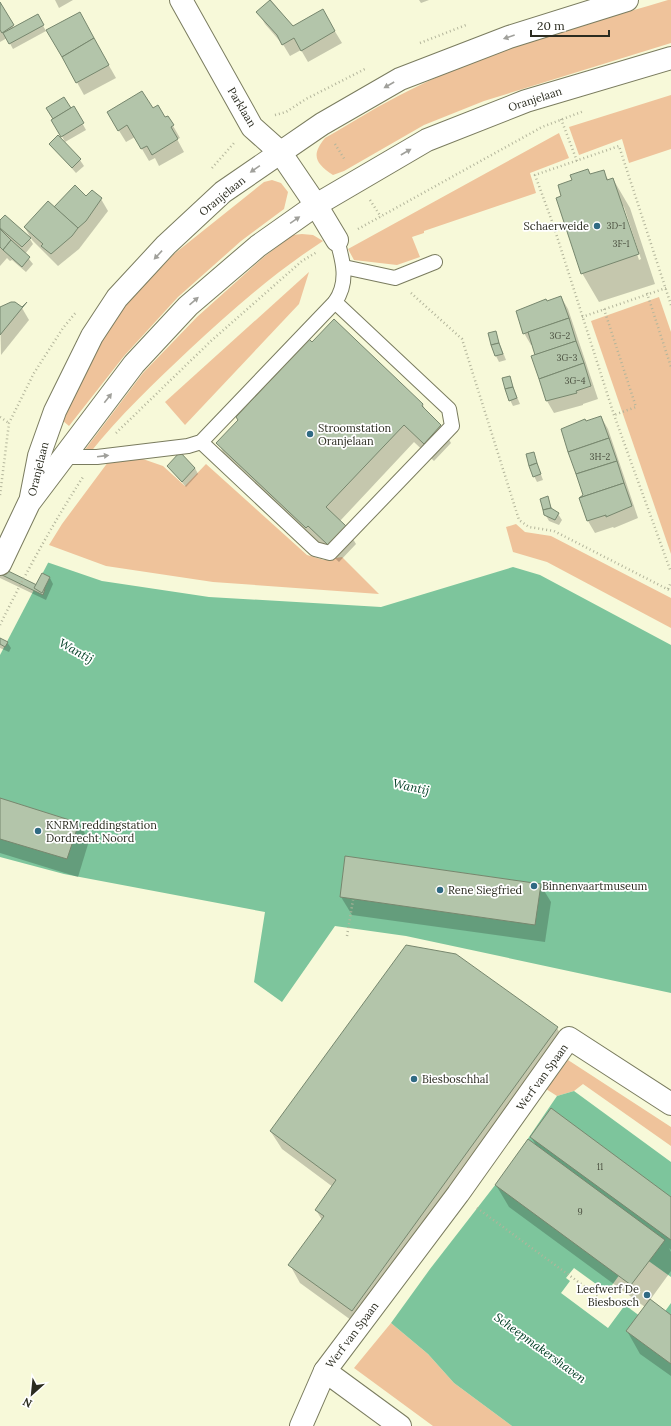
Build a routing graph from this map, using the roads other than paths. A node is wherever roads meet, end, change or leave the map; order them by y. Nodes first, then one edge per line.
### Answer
1 (181, 0) edge
2 (627, 0) edge
3 (671, 58) edge
4 (280, 152) junction
5 (316, 205) junction
6 (336, 240) joint
7 (435, 262) dead end
8 (344, 267) junction
9 (335, 302) junction
10 (201, 442) junction
11 (64, 458) junction
12 (29, 503) junction
13 (0, 564) edge
14 (671, 1104) edge
15 (325, 1371) junction
16 (301, 1426) edge
17 (400, 1426) edge

1 - 4 main road, Parklaan
2 -> 4 main road, Oranjelaan
5 -> 3 main road, Oranjelaan
4 - 5 main road, Parklaan
4 -> 12 main road, Oranjelaan
5 - 6 main road, Parklaan
11 -> 5 main road, Oranjelaan
6 - 8 lane
7 - 8 lane
8 - 9 lane
9 - 10 lane
9 - 10 lane
11 -> 10 lane
11 - 12 main road, Oranjelaan
12 - 13 main road
14 - 15 main road, Werf van Spaan
15 - 16 main road, Werf van Spaan
15 - 17 main road

